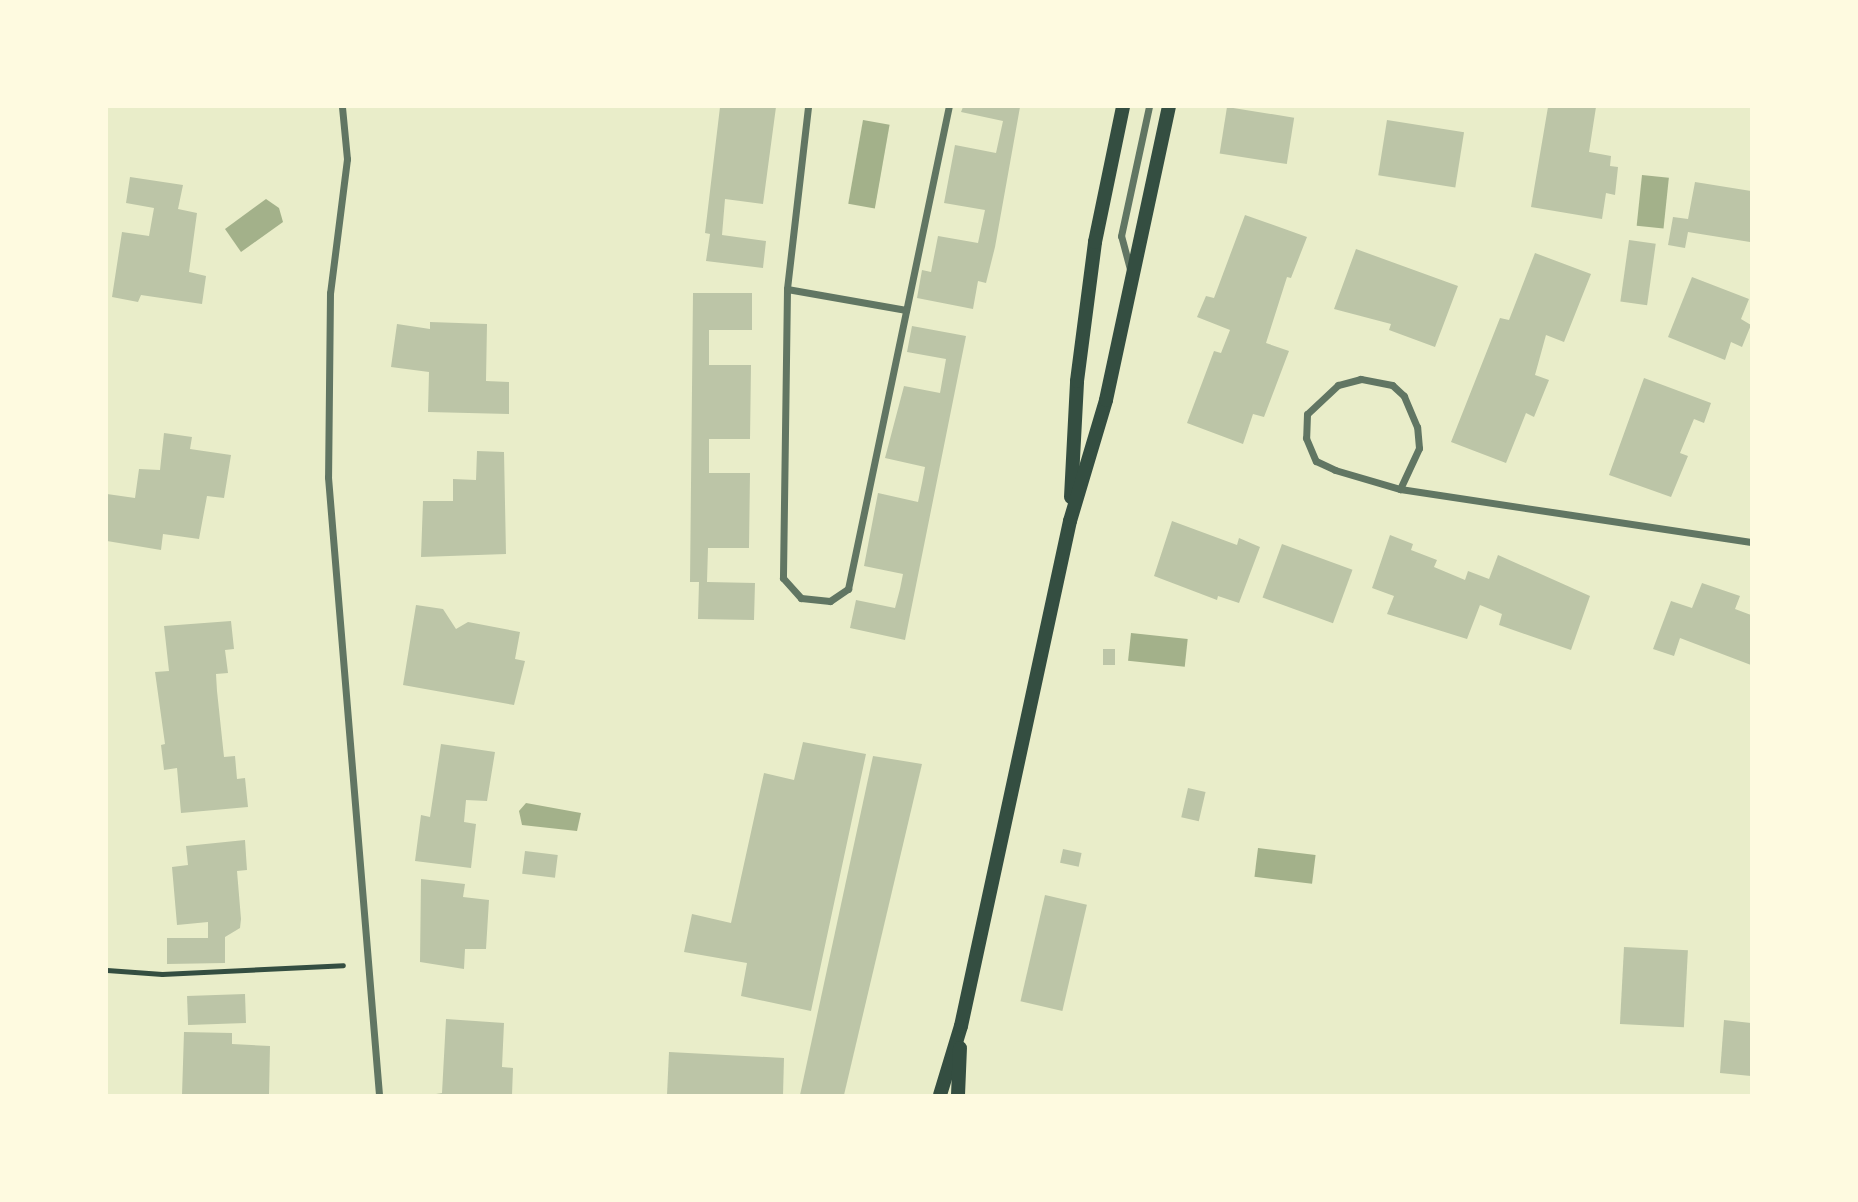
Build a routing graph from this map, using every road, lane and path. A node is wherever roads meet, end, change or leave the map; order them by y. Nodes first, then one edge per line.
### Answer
1 (342, 107) edge
2 (808, 107) edge
3 (949, 107) edge
4 (1124, 107) edge
5 (1149, 107) edge
6 (1169, 107) edge
7 (1133, 279) junction
8 (787, 289) junction
9 (906, 310) junction
10 (1400, 489) junction
11 (1070, 521) junction
12 (1751, 542) edge
13 (368, 965) junction
14 (107, 970) edge
15 (961, 1026) junction
16 (379, 1095) edge
17 (940, 1095) edge
18 (958, 1095) edge

1 - 13 street
2 - 8 street
3 - 9 street
4 - 11 main road
5 - 7 street
6 - 7 main road
7 - 11 main road
8 - 9 street
8 - 9 street
10 - 10 street
10 - 12 street
11 - 15 main road
13 - 14 path
13 - 16 street
15 - 17 main road
15 - 18 main road

